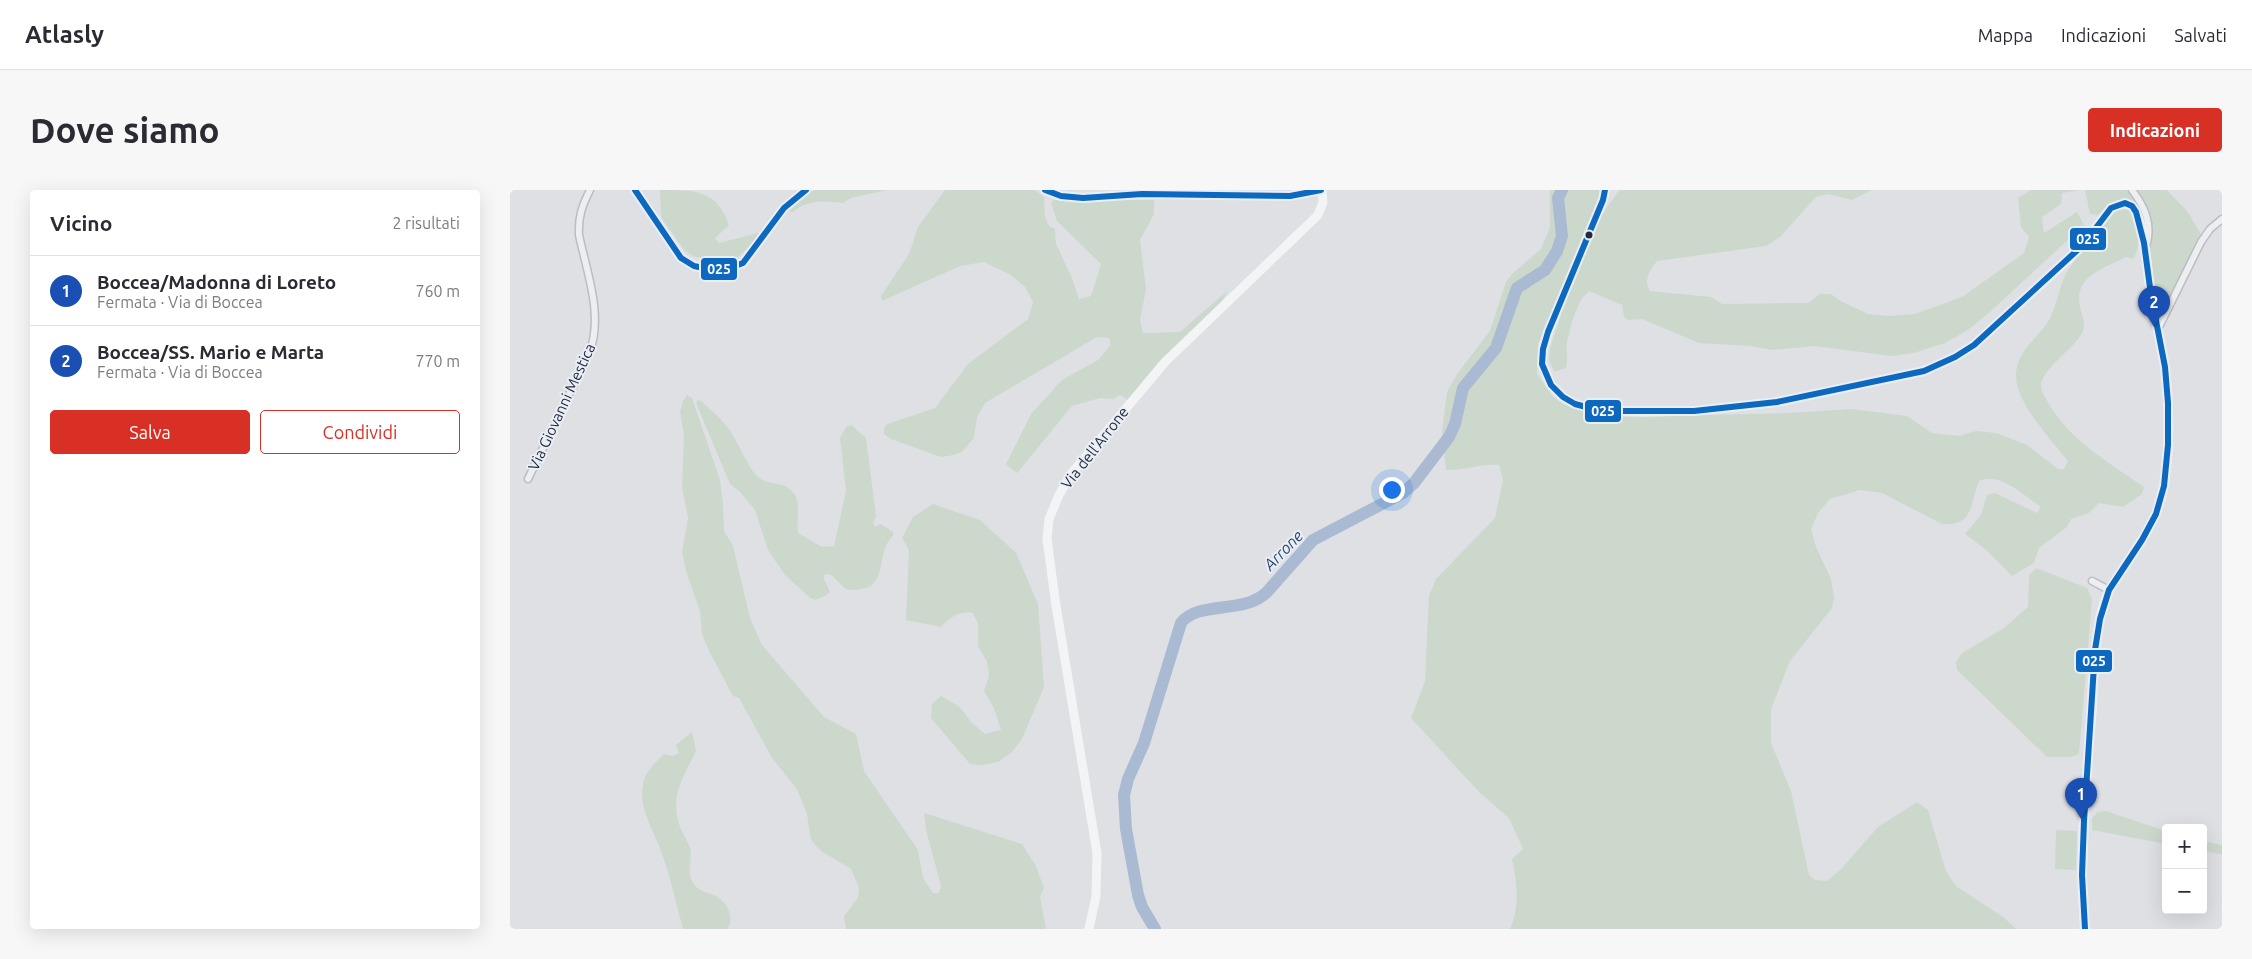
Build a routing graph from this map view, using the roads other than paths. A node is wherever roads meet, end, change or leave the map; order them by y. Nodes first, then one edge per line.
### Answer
1 (590, 190) edge
2 (635, 190) edge
3 (806, 190) edge
4 (1045, 190) edge
5 (1322, 190) edge
6 (1605, 190) edge
7 (2132, 190) edge
8 (2222, 219) edge
9 (2145, 252) junction
10 (2158, 329) junction
11 (528, 479) dead end
12 (2092, 581) dead end
13 (2109, 590) junction
14 (1089, 929) edge
15 (2085, 929) edge

1 - 11 street, Via Giovanni Mestica
2 - 3 street
4 - 5 street
5 - 14 street, Via dell'Arrone
6 - 9 street
7 - 9 street
8 - 10 street
9 - 10 street
10 - 13 street
12 - 13 street
13 - 15 street

